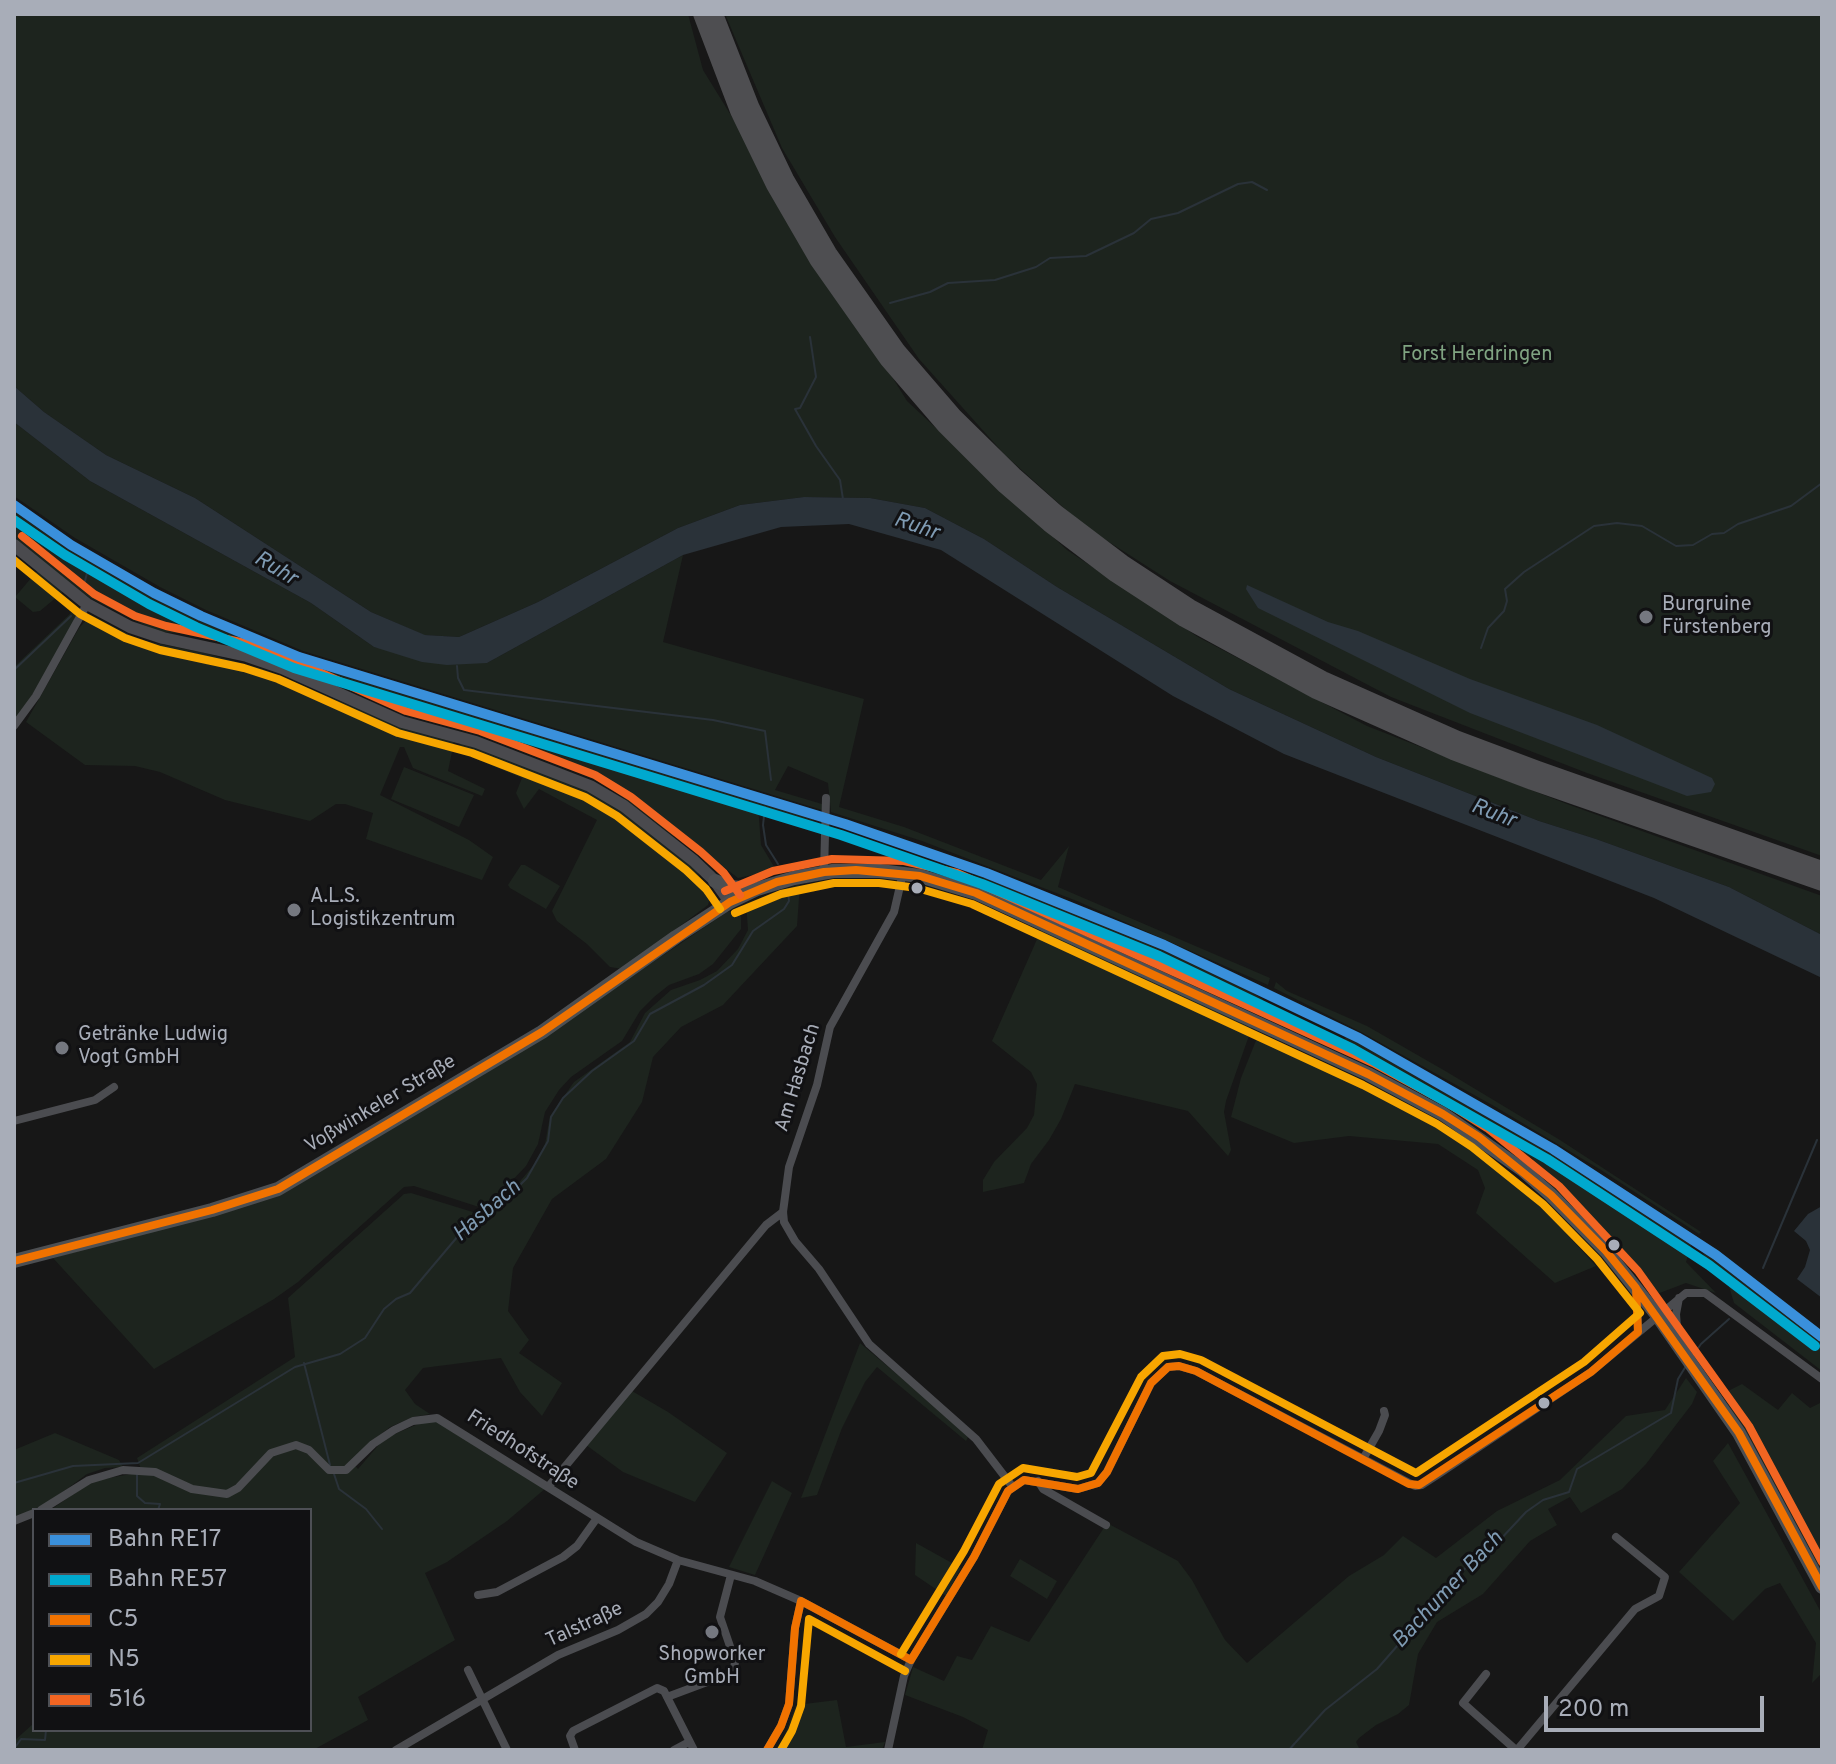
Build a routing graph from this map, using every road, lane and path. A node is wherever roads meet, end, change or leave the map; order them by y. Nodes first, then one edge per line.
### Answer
1 (701, 14) edge
2 (715, 14) edge
3 (14, 545) edge
4 (87, 604) junction
5 (14, 726) edge
6 (826, 798) dead end
7 (1822, 869) edge
8 (824, 872) junction
9 (903, 873) junction
10 (715, 881) junction
11 (1822, 883) edge
12 (757, 889) junction
13 (730, 902) junction
14 (114, 1087) dead end
15 (14, 1121) edge
16 (783, 1212) junction
17 (14, 1261) edge
18 (1636, 1288) junction
19 (1679, 1297) junction
20 (1657, 1315) junction
21 (1638, 1332) junction
22 (1678, 1345) junction
23 (1822, 1379) edge
24 (1384, 1411) dead end
25 (1363, 1459) junction
26 (1038, 1481) junction
27 (1012, 1486) junction
28 (548, 1487) junction
29 (44, 1508) edge
30 (597, 1518) junction
31 (1106, 1525) dead end
32 (1616, 1537) dead end
33 (678, 1560) junction
34 (731, 1575) junction
35 (1822, 1587) edge
36 (478, 1595) dead end
37 (801, 1601) junction
38 (911, 1660) junction
39 (468, 1670) dead end
40 (1486, 1674) dead end
41 (667, 1697) junction
42 (484, 1699) junction
43 (691, 1746) edge
44 (396, 1750) edge
45 (507, 1750) edge
46 (575, 1750) edge
47 (674, 1750) edge
48 (767, 1750) edge
49 (888, 1750) edge
50 (1516, 1750) edge

1 - 11 highway
2 - 7 highway
3 - 4 main road
4 - 5 street
4 - 10 main road
6 - 8 street
8 - 9 main road, Voßwinkeler Straße
8 - 12 main road, Voßwinkeler Straße
9 - 16 street, Am Hasbach
9 - 18 main road, Voßwinkeler Straße
10 - 12 main road
10 - 13 main road
12 - 13 main road, Voßwinkeler Straße
13 - 17 main road, Voßwinkeler Straße
14 - 15 street
16 - 27 street
16 - 28 street
18 - 20 main road, Voßwinkeler Straße
18 - 21 street
19 - 20 street
19 - 22 street
19 - 23 street
20 - 21 street
20 - 22 main road, Voßwinkeler Straße
21 - 25 street
22 - 35 main road, Voßwinkeler Straße
24 - 25 street
25 - 26 street
26 - 27 street
26 - 31 street
27 - 38 street
28 - 29 street, Friedhofstraße
28 - 30 street, Friedhofstraße
30 - 33 street, Friedhofstraße
30 - 36 street
32 - 50 street
33 - 34 street, Friedhofstraße
33 - 42 street, Talstraße
34 - 37 street, Friedhofstraße
34 - 41 street
37 - 38 street, Friedhofstraße
37 - 48 street
38 - 49 street
39 - 42 street
40 - 50 street
41 - 43 street
41 - 46 street
42 - 44 street, Talstraße
42 - 45 street
43 - 47 street

